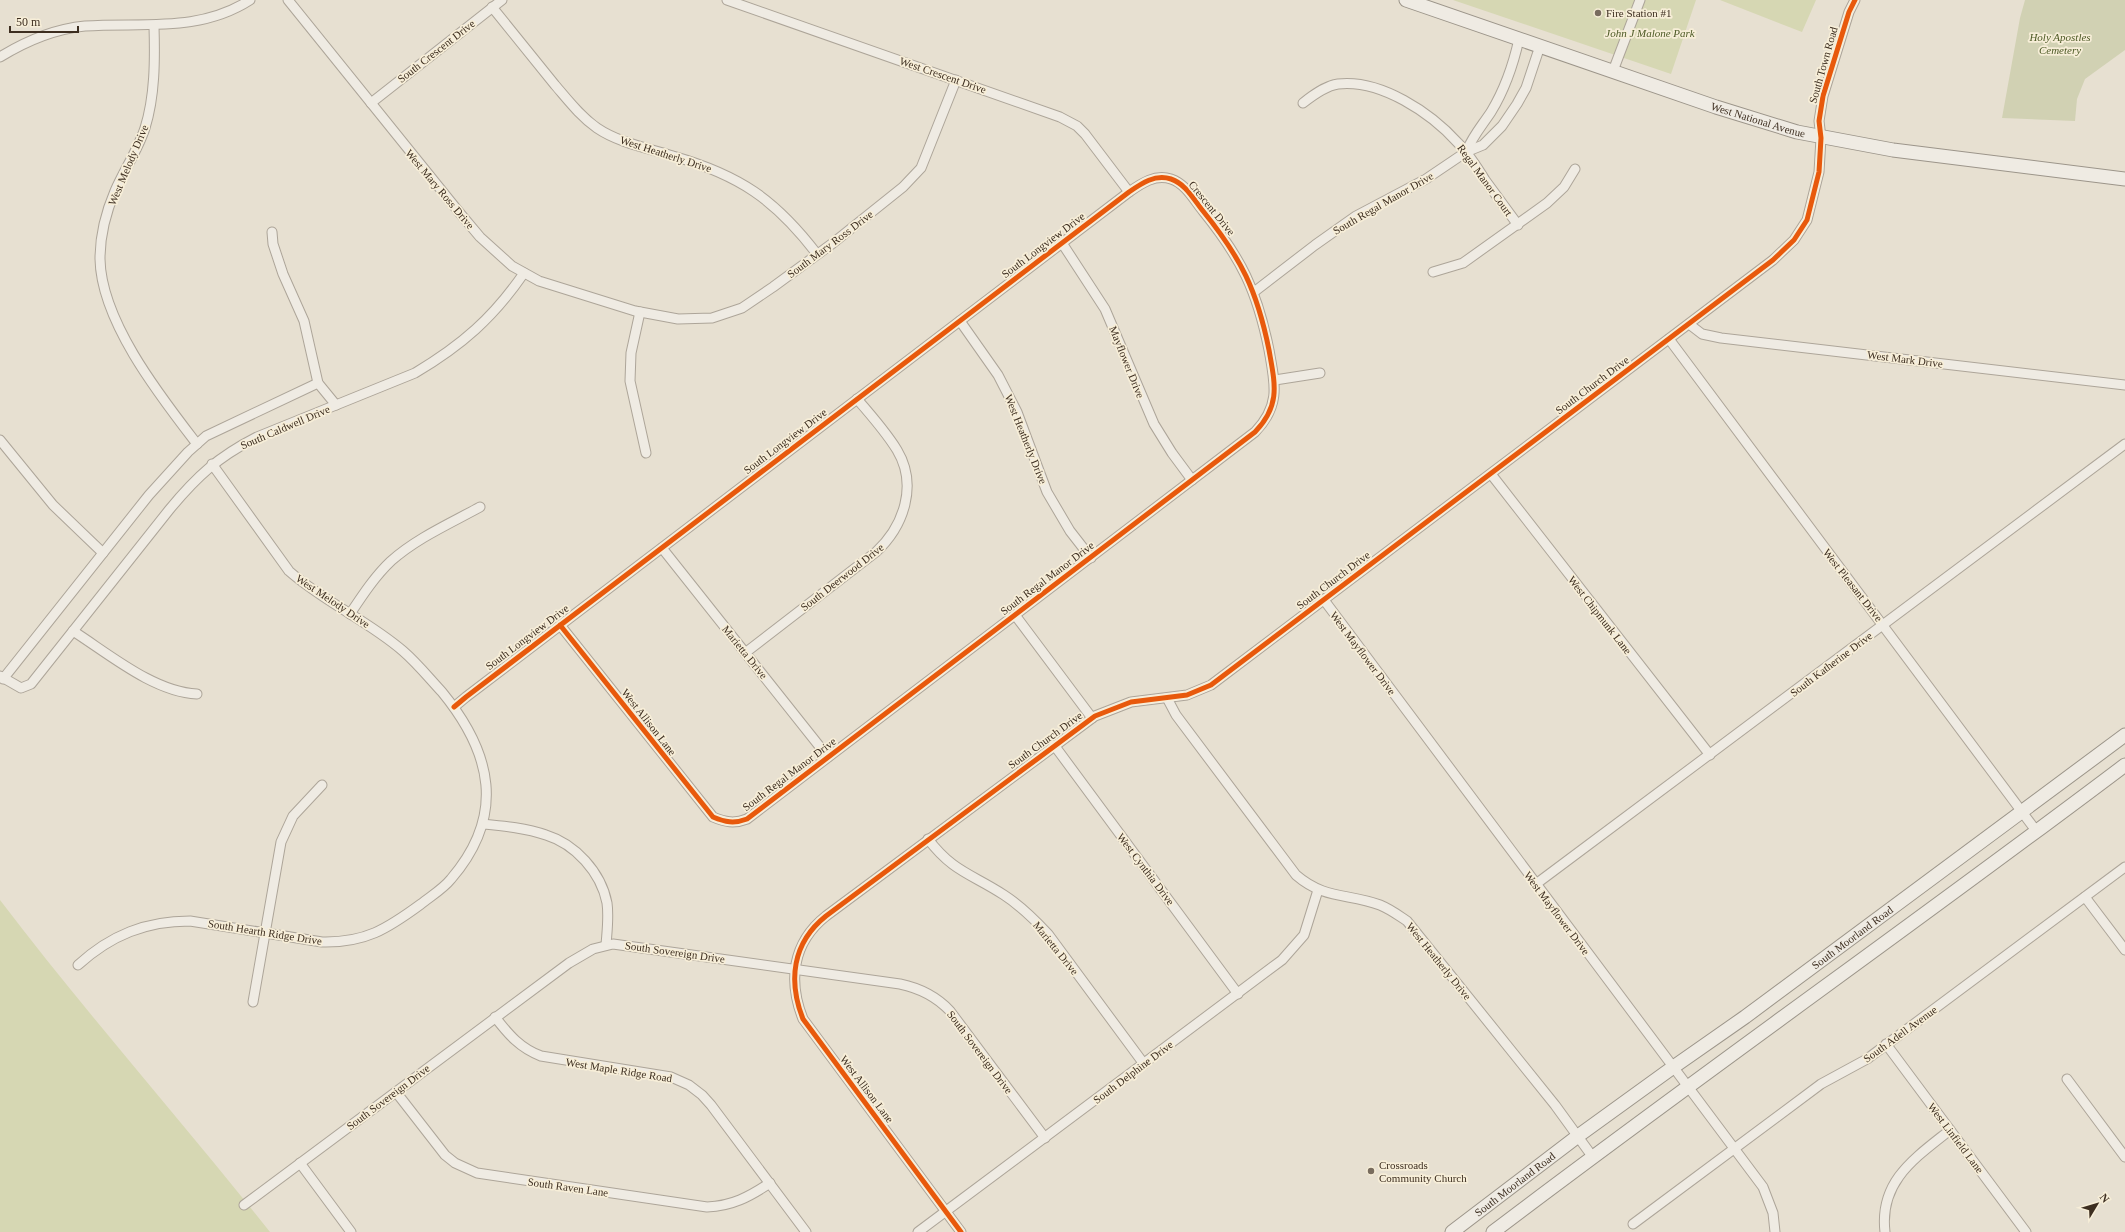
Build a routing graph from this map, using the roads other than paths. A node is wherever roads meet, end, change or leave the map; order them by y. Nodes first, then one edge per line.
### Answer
1 (250, 0) edge
2 (288, 0) edge
3 (502, 0) edge
4 (727, 0) edge
5 (1406, 0) edge
6 (1640, 0) edge
7 (1855, 0) edge
8 (492, 7) junction
9 (154, 26) junction
10 (1519, 39) junction
11 (1540, 46) junction
12 (0, 57) edge
13 (1613, 71) junction
14 (956, 80) junction
15 (371, 103) junction
16 (1303, 103) dead end
17 (1821, 138) junction
18 (1466, 152) junction
19 (1575, 168) dead end
20 (2125, 179) edge
21 (1130, 192) junction
22 (1518, 225) junction
23 (272, 232) dead end
24 (1062, 243) junction
25 (817, 254) junction
26 (1433, 272) dead end
27 (524, 273) junction
28 (1254, 292) junction
29 (640, 312) junction
30 (960, 321) junction
31 (1689, 324) junction
32 (1669, 339) junction
33 (1320, 373) dead end
34 (1275, 380) junction
35 (318, 383) junction
36 (2125, 385) edge
37 (857, 399) junction
38 (336, 405) junction
39 (0, 440) edge
40 (197, 444) junction
41 (2125, 444) edge
42 (646, 453) dead end
43 (212, 464) junction
44 (1490, 474) junction
45 (1192, 480) junction
46 (480, 507) dead end
47 (662, 548) junction
48 (103, 553) junction
49 (1091, 558) junction
50 (1324, 600) junction
51 (350, 614) junction
52 (1015, 615) junction
53 (560, 625) junction
54 (1884, 625) junction
55 (73, 631) junction
56 (745, 653) junction
57 (2, 677) edge
58 (197, 694) dead end
59 (1167, 698) junction
60 (454, 707) junction
61 (1092, 718) junction
62 (2125, 735) edge
63 (1054, 746) junction
64 (1710, 755) junction
65 (828, 757) junction
66 (2125, 765) edge
67 (322, 785) dead end
68 (2022, 812) junction
69 (729, 822) joint
70 (483, 824) junction
71 (2037, 832) junction
72 (928, 839) junction
73 (2125, 867) edge
74 (1536, 884) junction
75 (1318, 890) junction
76 (2085, 897) junction
77 (265, 933) junction
78 (606, 945) junction
79 (2125, 950) edge
80 (78, 965) dead end
81 (795, 969) junction
82 (1238, 994) junction
83 (253, 1002) dead end
84 (496, 1017) junction
85 (1886, 1044) junction
86 (1144, 1064) junction
87 (1672, 1068) junction
88 (2067, 1079) dead end
89 (1688, 1088) junction
90 (396, 1092) junction
91 (1950, 1130) junction
92 (1578, 1136) junction
93 (1045, 1138) junction
94 (1735, 1149) junction
95 (1592, 1156) junction
96 (2125, 1157) edge
97 (300, 1163) junction
98 (770, 1183) junction
99 (244, 1205) dead end
100 (946, 1212) junction
101 (1633, 1224) dead end
102 (351, 1232) edge
103 (806, 1232) edge
104 (918, 1232) edge
105 (961, 1232) edge
106 (1452, 1232) edge
107 (1492, 1232) edge
108 (1775, 1232) edge
109 (1885, 1232) edge
110 (2026, 1232) edge

1 - 9 street
2 - 15 street, West Mary Ross Drive
3 - 8 street, South Crescent Drive
4 - 14 street, West Crescent Drive
5 - 10 main road, West National Avenue
6 - 13 street
7 - 17 street, South Town Road
8 - 15 street, South Crescent Drive
8 - 25 street, West Heatherly Drive
9 - 12 street
9 - 40 street, West Melody Drive
10 - 11 main road, West National Avenue
10 - 18 street
11 - 13 main road, West National Avenue
11 - 18 street, South Regal Manor Drive
13 - 17 main road, West National Avenue
14 - 21 street, West Crescent Drive
14 - 25 street, South Mary Ross Drive
15 - 27 street, West Mary Ross Drive
16 - 18 street, Regal Manor Court
17 - 20 main road, West National Avenue
17 - 31 street, South Church Drive
18 - 22 street, Regal Manor Court
18 - 28 street, South Regal Manor Drive
19 - 22 street
21 - 24 street, South Longview Drive
21 - 28 street, Crescent Drive
22 - 26 street
23 - 35 street
24 - 30 street, South Longview Drive
24 - 45 street, Mayflower Drive
25 - 29 street, South Mary Ross Drive
27 - 29 street, West Mary Ross Drive
27 - 38 street, South Caldwell Drive
28 - 34 street, South Regal Manor Drive
29 - 42 street
30 - 37 street, South Longview Drive
30 - 49 street, West Heatherly Drive
31 - 32 street, South Church Drive
31 - 36 street, West Mark Drive
32 - 44 street, South Church Drive
32 - 54 street, West Pleasant Drive
33 - 34 street
34 - 45 street, South Regal Manor Drive
35 - 38 street
35 - 40 street
37 - 47 street, South Longview Drive
37 - 56 street, South Deerwood Drive
38 - 43 street, South Caldwell Drive
39 - 48 street
40 - 48 street
41 - 54 street, South Katherine Drive
43 - 51 street, West Melody Drive
43 - 55 street, South Caldwell Drive
44 - 50 street, South Church Drive
44 - 64 street, West Chipmunk Lane
45 - 49 street, South Regal Manor Drive
46 - 51 street
47 - 53 street, South Longview Drive
47 - 56 street, Marietta Drive
48 - 57 street
49 - 52 street, South Regal Manor Drive
50 - 59 street, South Church Drive
50 - 74 street, West Mayflower Drive
51 - 60 street, West Melody Drive
52 - 61 street
52 - 65 street, South Regal Manor Drive
53 - 60 street, South Longview Drive
53 - 69 street, West Allison Lane
54 - 64 street, South Katherine Drive
54 - 68 street, West Pleasant Drive
55 - 57 street, South Caldwell Drive
55 - 58 street
56 - 65 street, Marietta Drive
59 - 61 street, South Church Drive
59 - 75 street, West Heatherly Drive
60 - 70 street, West Melody Drive
61 - 63 street, South Church Drive
62 - 68 main road, South Moorland Road
63 - 72 street, South Church Drive
63 - 82 street, West Cynthia Drive
64 - 74 street, South Katherine Drive
65 - 69 street, South Regal Manor Drive
66 - 71 main road, South Moorland Road
67 - 77 street
68 - 71 street, West Pleasant Drive
68 - 87 main road, South Moorland Road
70 - 77 street, South Hearth Ridge Drive
70 - 78 street
71 - 89 main road, South Moorland Road
72 - 81 street, South Church Drive
72 - 86 street, Marietta Drive
73 - 76 street, South Adell Avenue
74 - 87 street, West Mayflower Drive
75 - 82 street, South Delphine Drive
75 - 92 street, West Heatherly Drive
76 - 79 street
76 - 85 street, South Adell Avenue
77 - 80 street, South Hearth Ridge Drive
77 - 83 street
78 - 81 street, South Sovereign Drive
78 - 84 street, South Sovereign Drive
81 - 93 street, South Sovereign Drive
81 - 100 street, West Allison Lane
82 - 86 street, South Delphine Drive
84 - 90 street, South Sovereign Drive
84 - 98 street, West Maple Ridge Road
85 - 91 street, West Linfield Lane
85 - 94 street, South Adell Avenue
86 - 93 street, South Delphine Drive
87 - 89 street, West Mayflower Drive
87 - 92 main road, South Moorland Road
88 - 96 street
89 - 94 street, West Mayflower Drive
89 - 95 main road, South Moorland Road
90 - 97 street, South Sovereign Drive
90 - 98 street, South Raven Lane
91 - 109 street
91 - 110 street, West Linfield Lane
92 - 95 street
92 - 106 main road, South Moorland Road
93 - 100 street, South Delphine Drive
94 - 101 street, South Adell Avenue
94 - 108 street, West Mayflower Drive
95 - 107 main road, South Moorland Road
97 - 99 street, South Sovereign Drive
97 - 102 street
98 - 103 street, West Maple Ridge Road
100 - 104 street, South Delphine Drive
100 - 105 street, West Allison Lane

